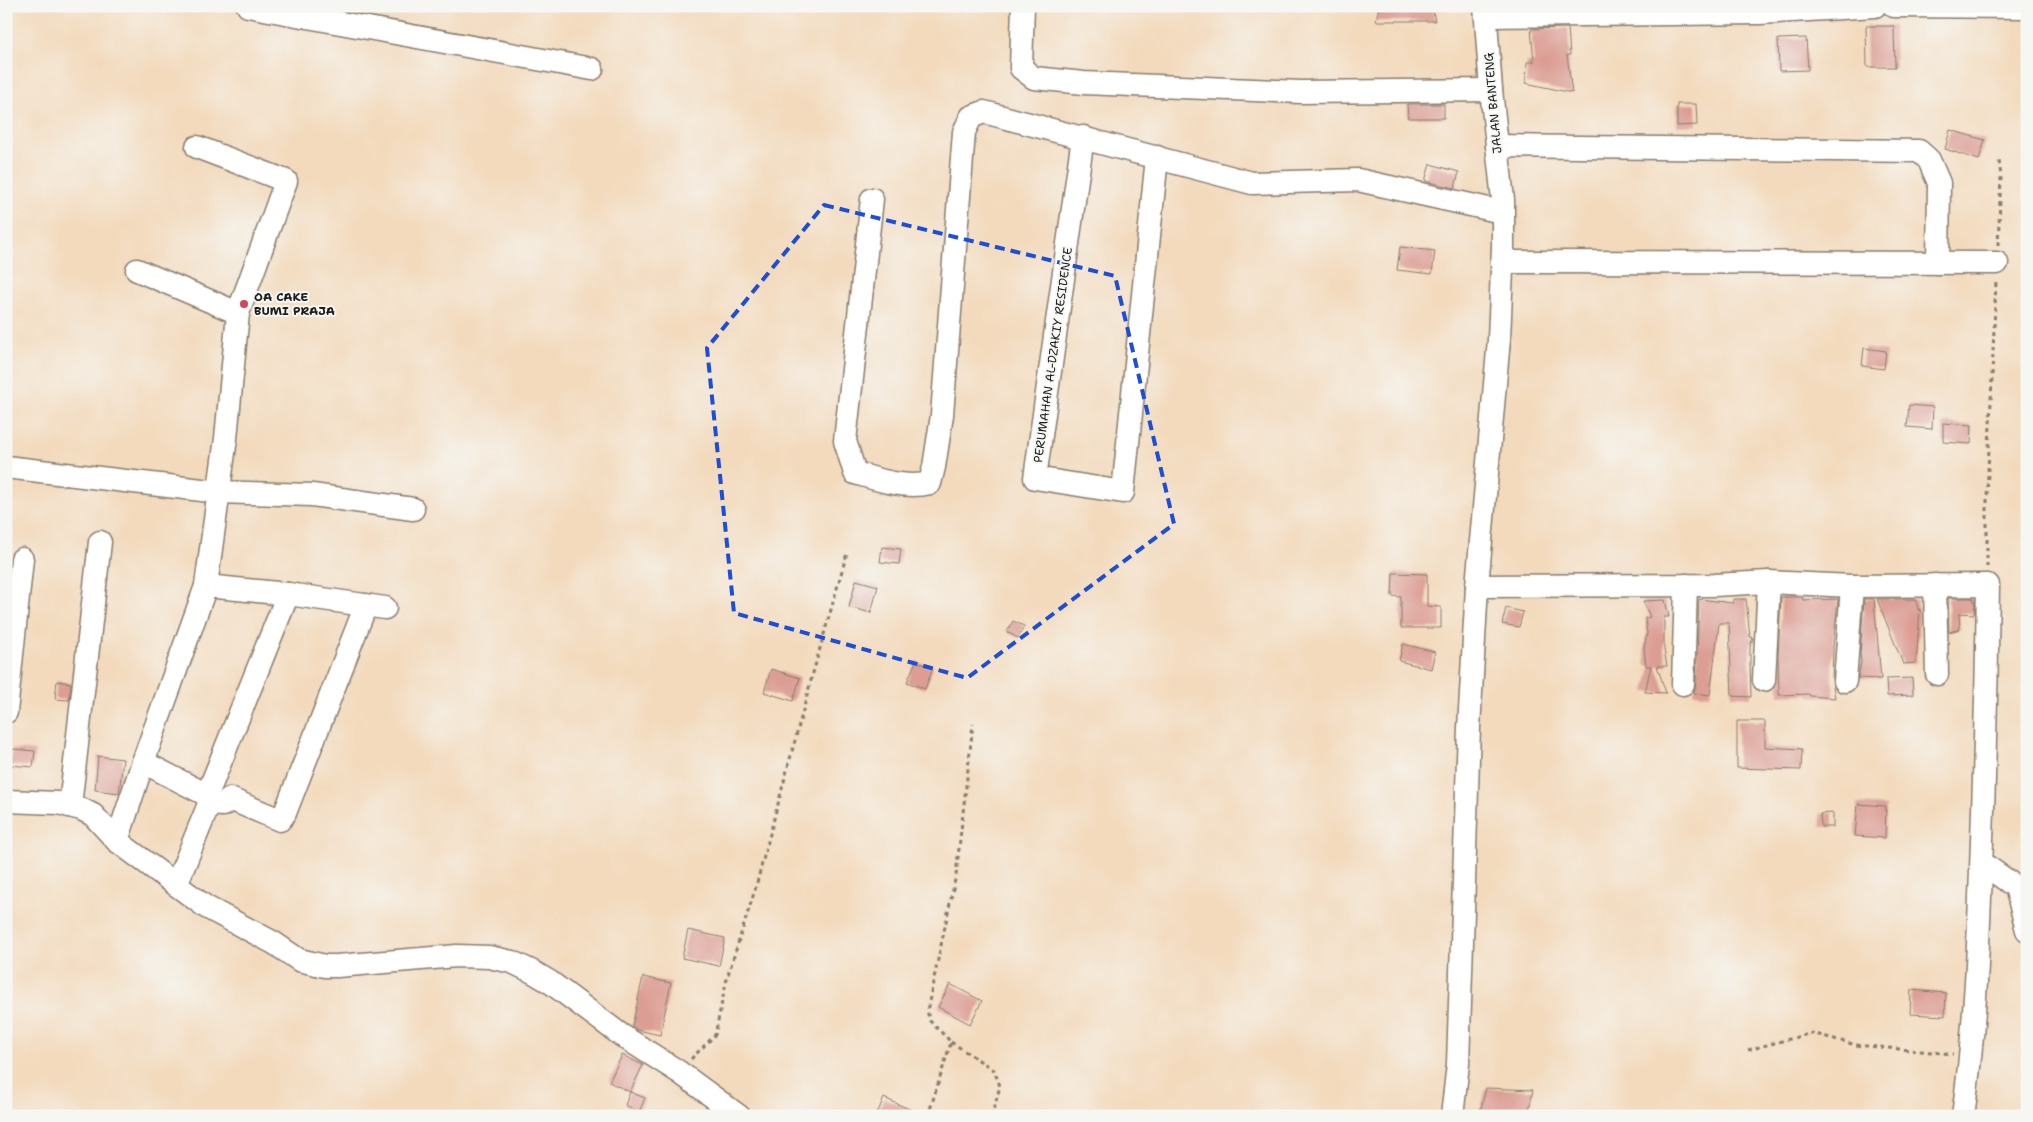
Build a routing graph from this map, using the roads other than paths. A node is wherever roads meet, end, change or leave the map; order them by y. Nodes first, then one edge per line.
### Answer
1 (248, 6) edge
2 (1023, 6) edge
3 (1875, 6) edge
4 (1894, 6) edge
5 (2027, 6) edge
6 (1486, 11) edge
7 (592, 69) dead end
8 (1491, 90) junction
9 (1083, 137) junction
10 (1497, 146) junction
11 (197, 147) dead end
12 (1157, 157) junction
13 (872, 200) dead end
14 (1502, 206) junction
15 (1502, 262) junction
16 (1938, 263) junction
17 (1997, 263) road end
18 (137, 270) dead end
19 (238, 313) junction
20 (6, 466) edge
21 (219, 492) junction
22 (413, 509) dead end
23 (100, 542) dead end
24 (22, 559) dead end
25 (1769, 582) junction
26 (1686, 585) junction
27 (1935, 585) junction
28 (206, 586) junction
29 (1477, 586) junction
30 (1852, 586) junction
31 (288, 594) junction
32 (1937, 674) dead end
33 (1764, 680) dead end
34 (1844, 681) dead end
35 (1683, 684) dead end
36 (6, 712) edge
37 (143, 762) junction
38 (208, 799) junction
39 (6, 801) edge
40 (70, 806) junction
41 (117, 841) junction
42 (1982, 863) junction
43 (176, 885) junction
44 (2027, 930) edge
45 (740, 1116) edge
46 (1452, 1116) edge
47 (1963, 1116) edge

1 - 7 street
2 - 8 street
3 - 6 street
4 - 5 street
6 - 8 street, JALAN BANTENG
8 - 10 street, JALAN BANTENG
9 - 12 street
9 - 12 street, PERUMAHAN AL-DZAKIY RESIDENCE
9 - 13 street
10 - 14 street, JALAN BANTENG
10 - 16 street
11 - 19 street
12 - 14 street
14 - 15 street, JALAN BANTENG
15 - 16 street
15 - 29 street, JALAN BANTENG
16 - 17 street
18 - 19 street
19 - 21 street
20 - 21 street
21 - 22 street
21 - 28 street
23 - 40 street
24 - 36 street
25 - 26 street
25 - 30 street
25 - 33 street
26 - 29 street
26 - 35 street
27 - 30 street
27 - 32 street
27 - 42 street
28 - 31 street
28 - 37 street
29 - 46 street, JALAN BANTENG
30 - 34 street
31 - 38 street
31 - 38 street
37 - 38 street
37 - 41 street
38 - 43 street
39 - 40 street
40 - 41 street
41 - 43 street
42 - 44 street
42 - 47 street
43 - 45 street

